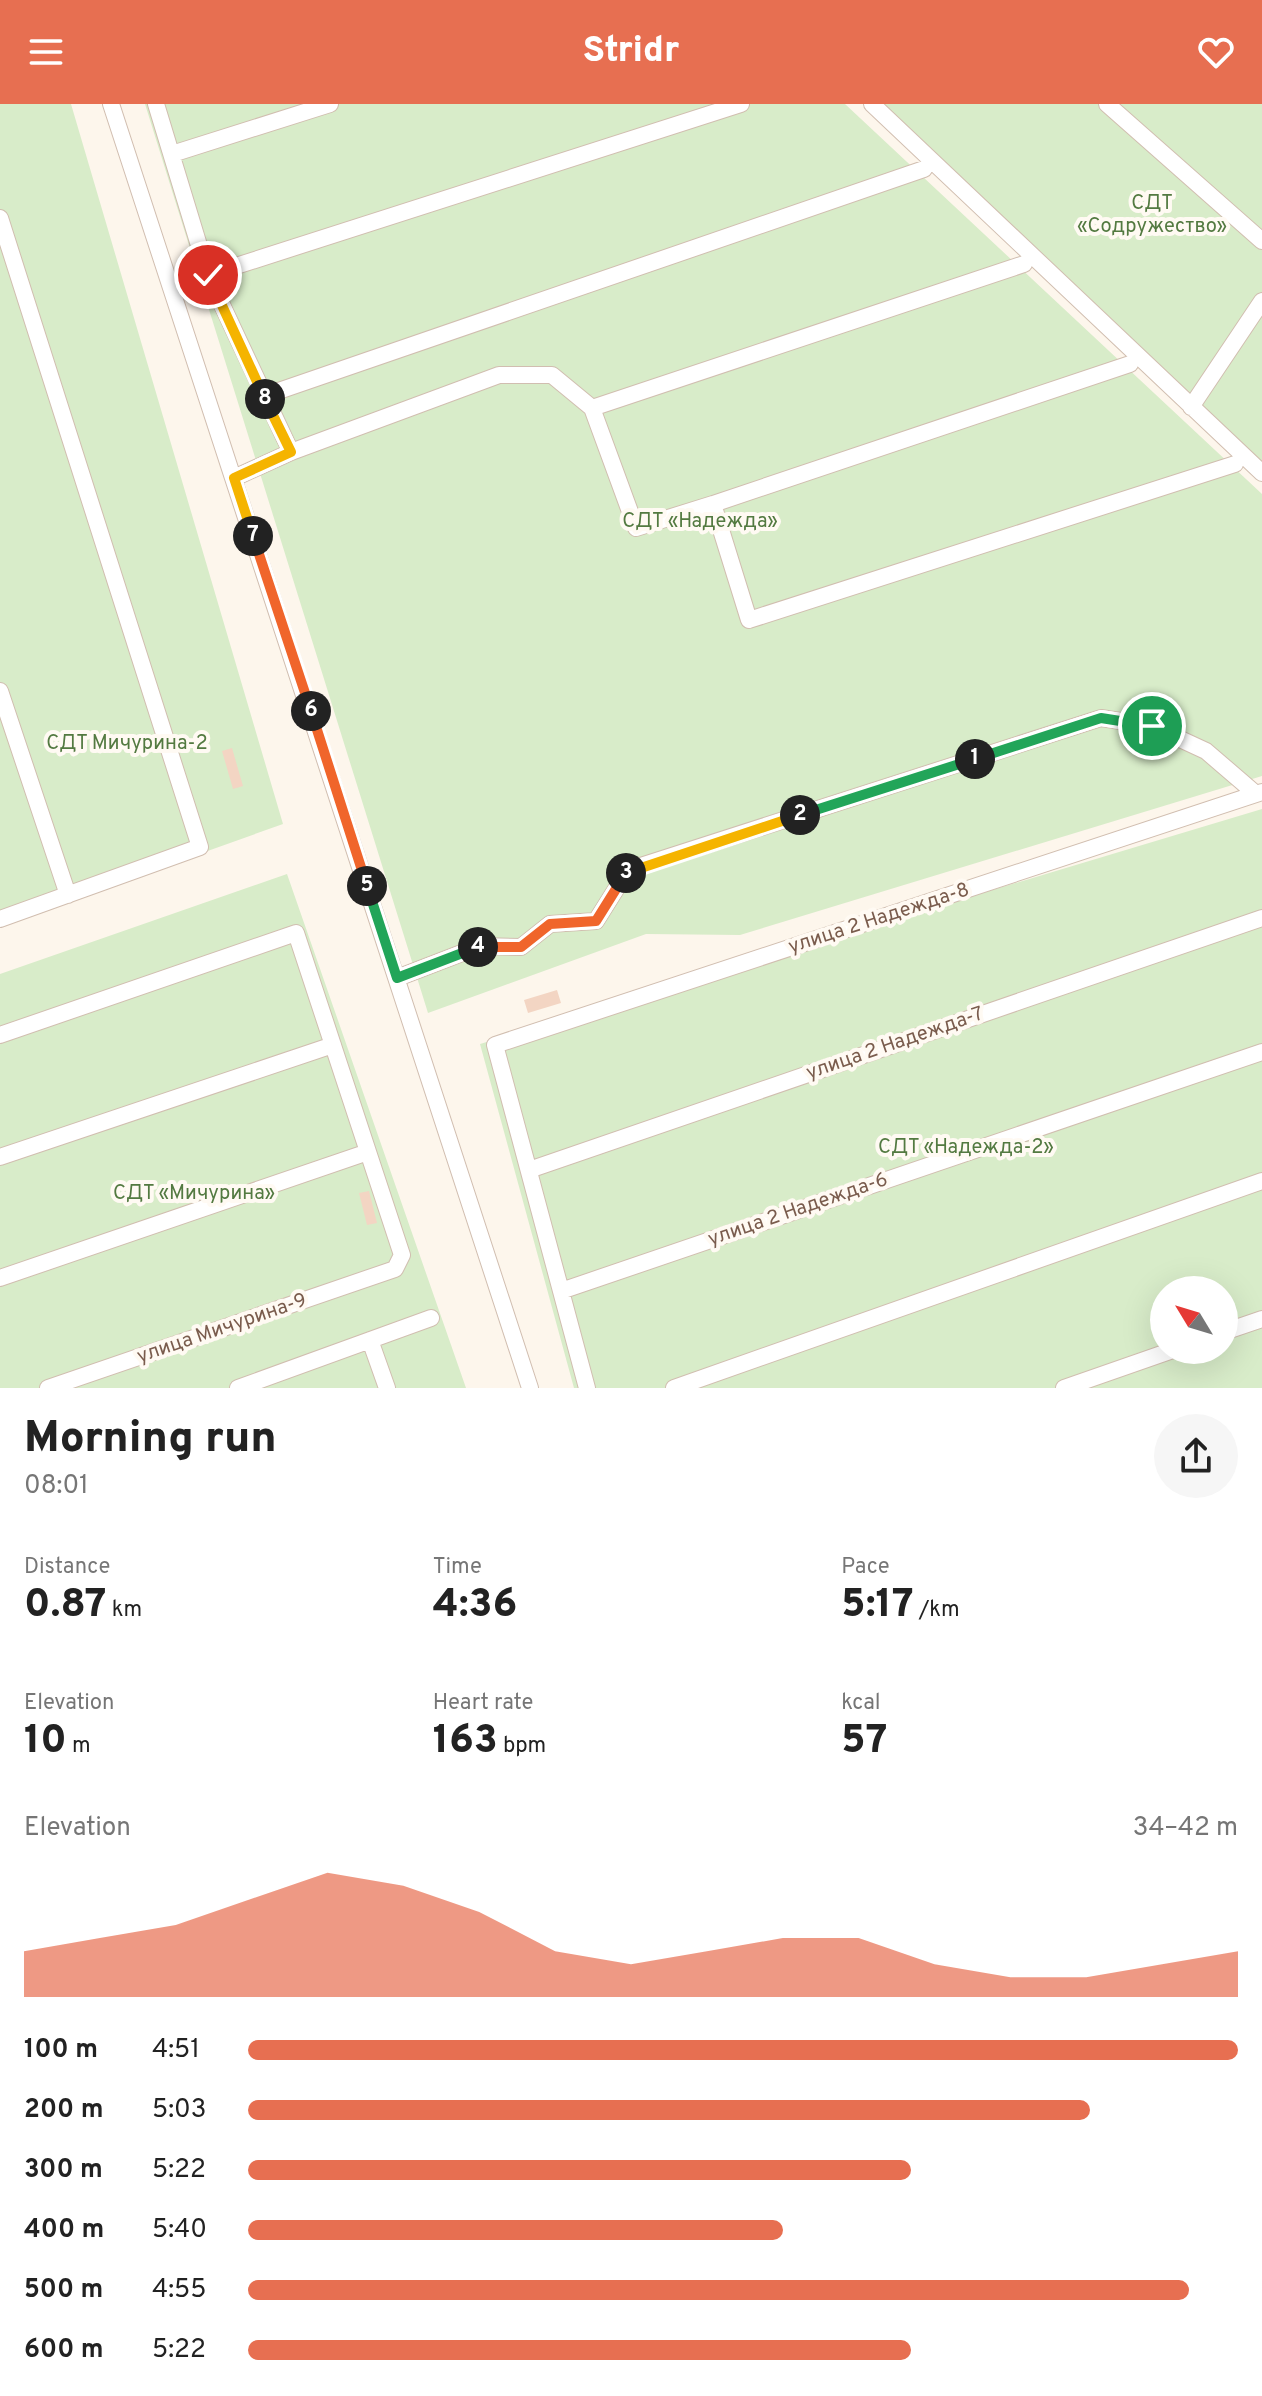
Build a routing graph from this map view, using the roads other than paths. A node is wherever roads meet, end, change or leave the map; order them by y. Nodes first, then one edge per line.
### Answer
1 (111, 104) edge
2 (156, 104) edge
3 (330, 104) edge
4 (741, 104) edge
5 (872, 104) edge
6 (1107, 104) edge
7 (172, 154) junction
8 (924, 169) dead end
9 (0, 218) edge
10 (1262, 241) edge
11 (1024, 264) dead end
12 (208, 275) junction
13 (1262, 301) edge
14 (1130, 364) dead end
15 (264, 396) junction
16 (1191, 407) junction
17 (592, 408) junction
18 (291, 452) junction
19 (1235, 464) dead end
20 (1262, 473) edge
21 (234, 478) junction
22 (713, 504) junction
23 (0, 691) edge
24 (1259, 793) edge
25 (68, 895) junction
26 (1262, 918) edge
27 (0, 919) edge
28 (397, 978) junction
29 (0, 1035) edge
30 (333, 1045) junction
31 (1262, 1052) edge
32 (368, 1152) junction
33 (0, 1157) edge
34 (529, 1170) junction
35 (1262, 1181) edge
36 (0, 1278) edge
37 (561, 1291) junction
38 (431, 1318) dead end
39 (1262, 1319) edge
40 (1238, 1327) edge
41 (370, 1340) junction
42 (1150, 1358) edge
43 (263, 1384) edge
44 (48, 1388) edge
45 (238, 1388) edge
46 (387, 1388) edge
47 (530, 1388) edge
48 (587, 1388) edge
49 (674, 1388) edge
50 (1064, 1388) edge

1 - 21 street
2 - 7 street
3 - 7 street
4 - 12 street
5 - 16 street
6 - 10 street
7 - 12 street
8 - 15 street
9 - 25 street
11 - 17 street
12 - 15 street
13 - 16 street
14 - 22 street
15 - 18 street
16 - 20 street
17 - 18 street
17 - 22 street
18 - 21 street
19 - 22 street
21 - 28 street
23 - 25 street
24 - 28 street
24 - 34 street, улица 2 Надежда-8
25 - 27 street
26 - 34 street, улица 2 Надежда-7
28 - 47 street
29 - 30 street
30 - 32 street
30 - 33 street
31 - 37 street, улица 2 Надежда-6
32 - 36 street
32 - 44 street, улица Мичурина-9
34 - 37 street
35 - 49 street
37 - 48 street
38 - 41 street
39 - 40 street
41 - 43 street
41 - 46 street
42 - 50 street
43 - 45 street

